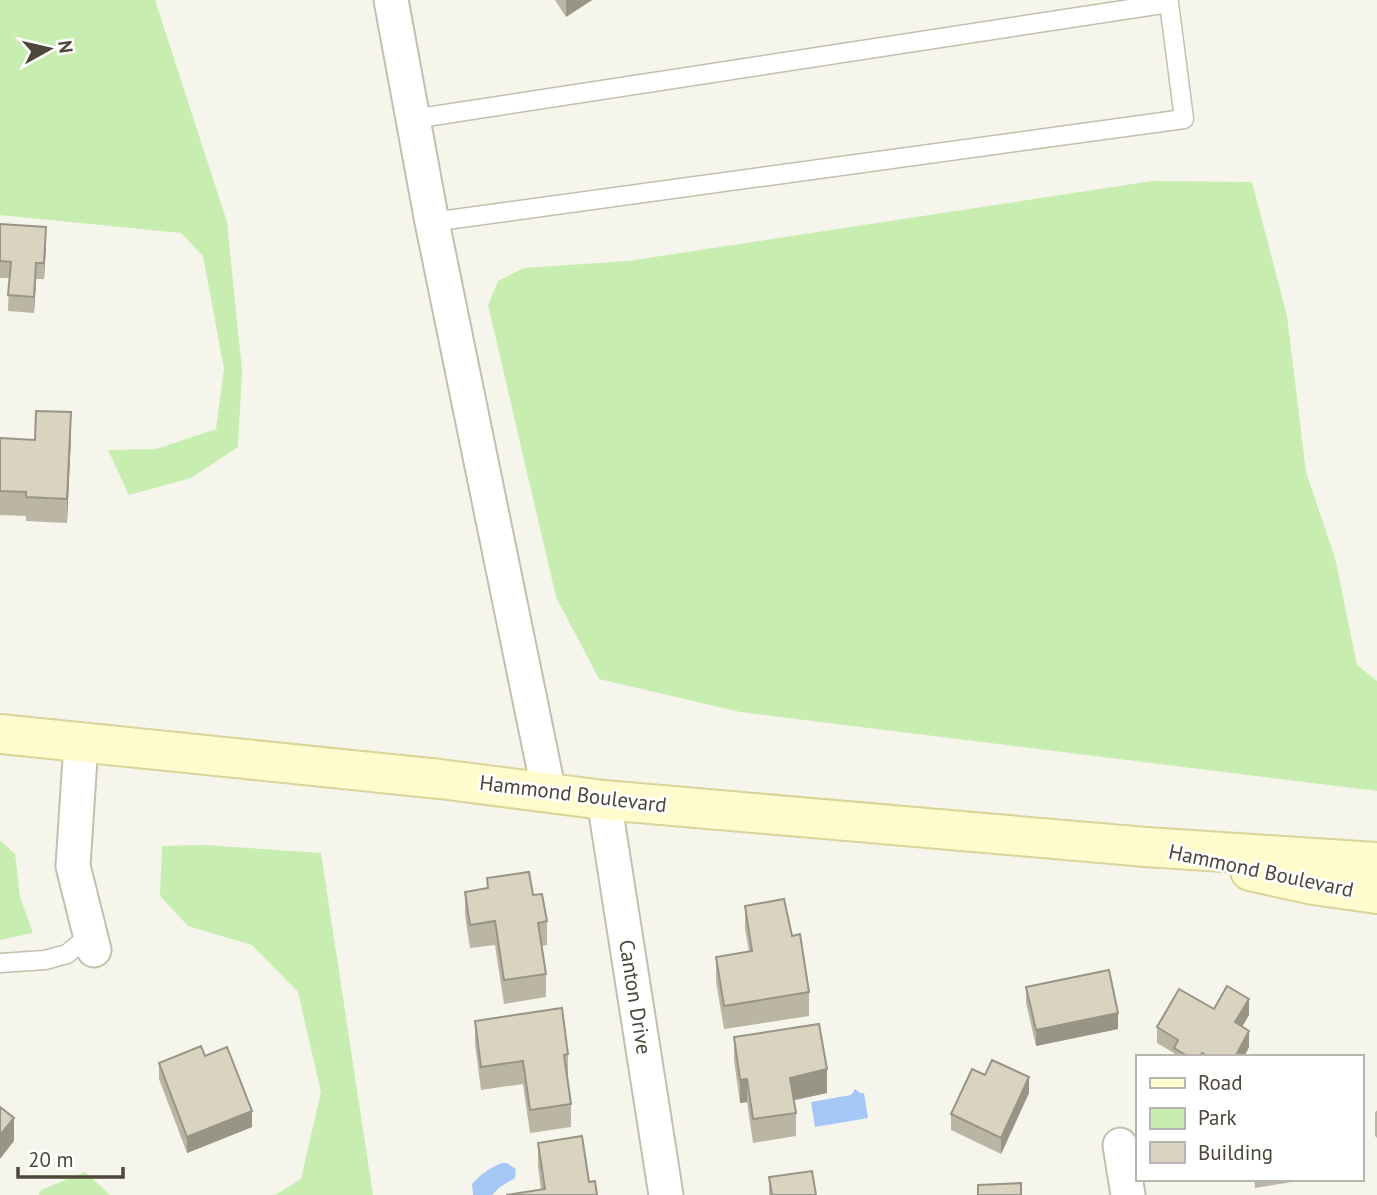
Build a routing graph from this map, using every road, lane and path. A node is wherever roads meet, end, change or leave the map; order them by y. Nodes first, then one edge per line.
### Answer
1 (391, 0) edge
2 (413, 119) junction
3 (432, 222) junction
4 (0, 734) edge
5 (81, 743) junction
6 (550, 793) junction
7 (604, 800) junction
8 (1146, 847) junction
9 (1377, 862) edge
10 (1377, 894) edge
11 (92, 942) joint
12 (0, 963) edge
13 (1120, 1145) dead end
14 (666, 1195) edge
15 (1128, 1195) edge

1 - 2 street
2 - 3 street
2 - 3 lane
3 - 6 street
4 - 5 street, Hammond Boulevard
5 - 6 street, Hammond Boulevard
5 - 11 street
6 - 7 street, Hammond Boulevard
7 - 8 street, Hammond Boulevard
7 - 14 street, Canton Drive
8 - 9 street, Hammond Boulevard
8 - 10 street, Hammond Boulevard
11 - 12 lane
13 - 15 street

